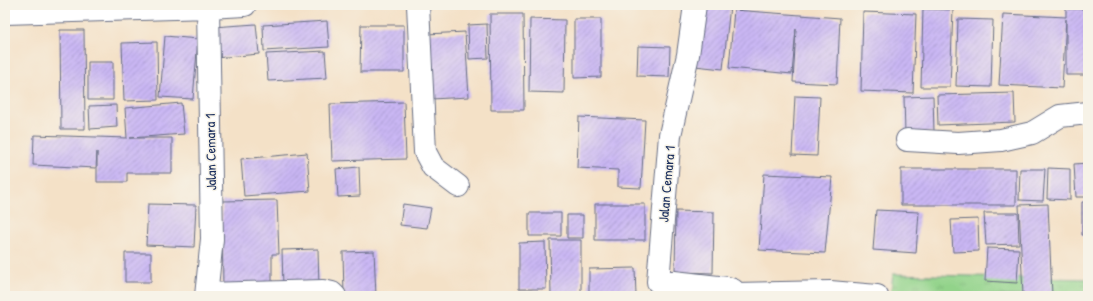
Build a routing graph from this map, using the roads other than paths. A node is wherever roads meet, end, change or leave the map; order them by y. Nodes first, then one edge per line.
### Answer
1 (245, 5) edge
2 (418, 5) edge
3 (695, 5) edge
4 (208, 7) junction
5 (5, 13) edge
6 (1088, 113) edge
7 (907, 140) dead end
8 (458, 186) dead end
9 (658, 289) edge
10 (206, 295) edge
11 (737, 295) edge
12 (335, 296) edge
13 (877, 296) edge

1 - 4 street
2 - 8 street
3 - 9 street, Jalan Cemara 1
4 - 5 street
4 - 10 street, Jalan Cemara 1
6 - 7 street
9 - 11 street, Jalan Cemara 1
10 - 12 street
11 - 13 street

